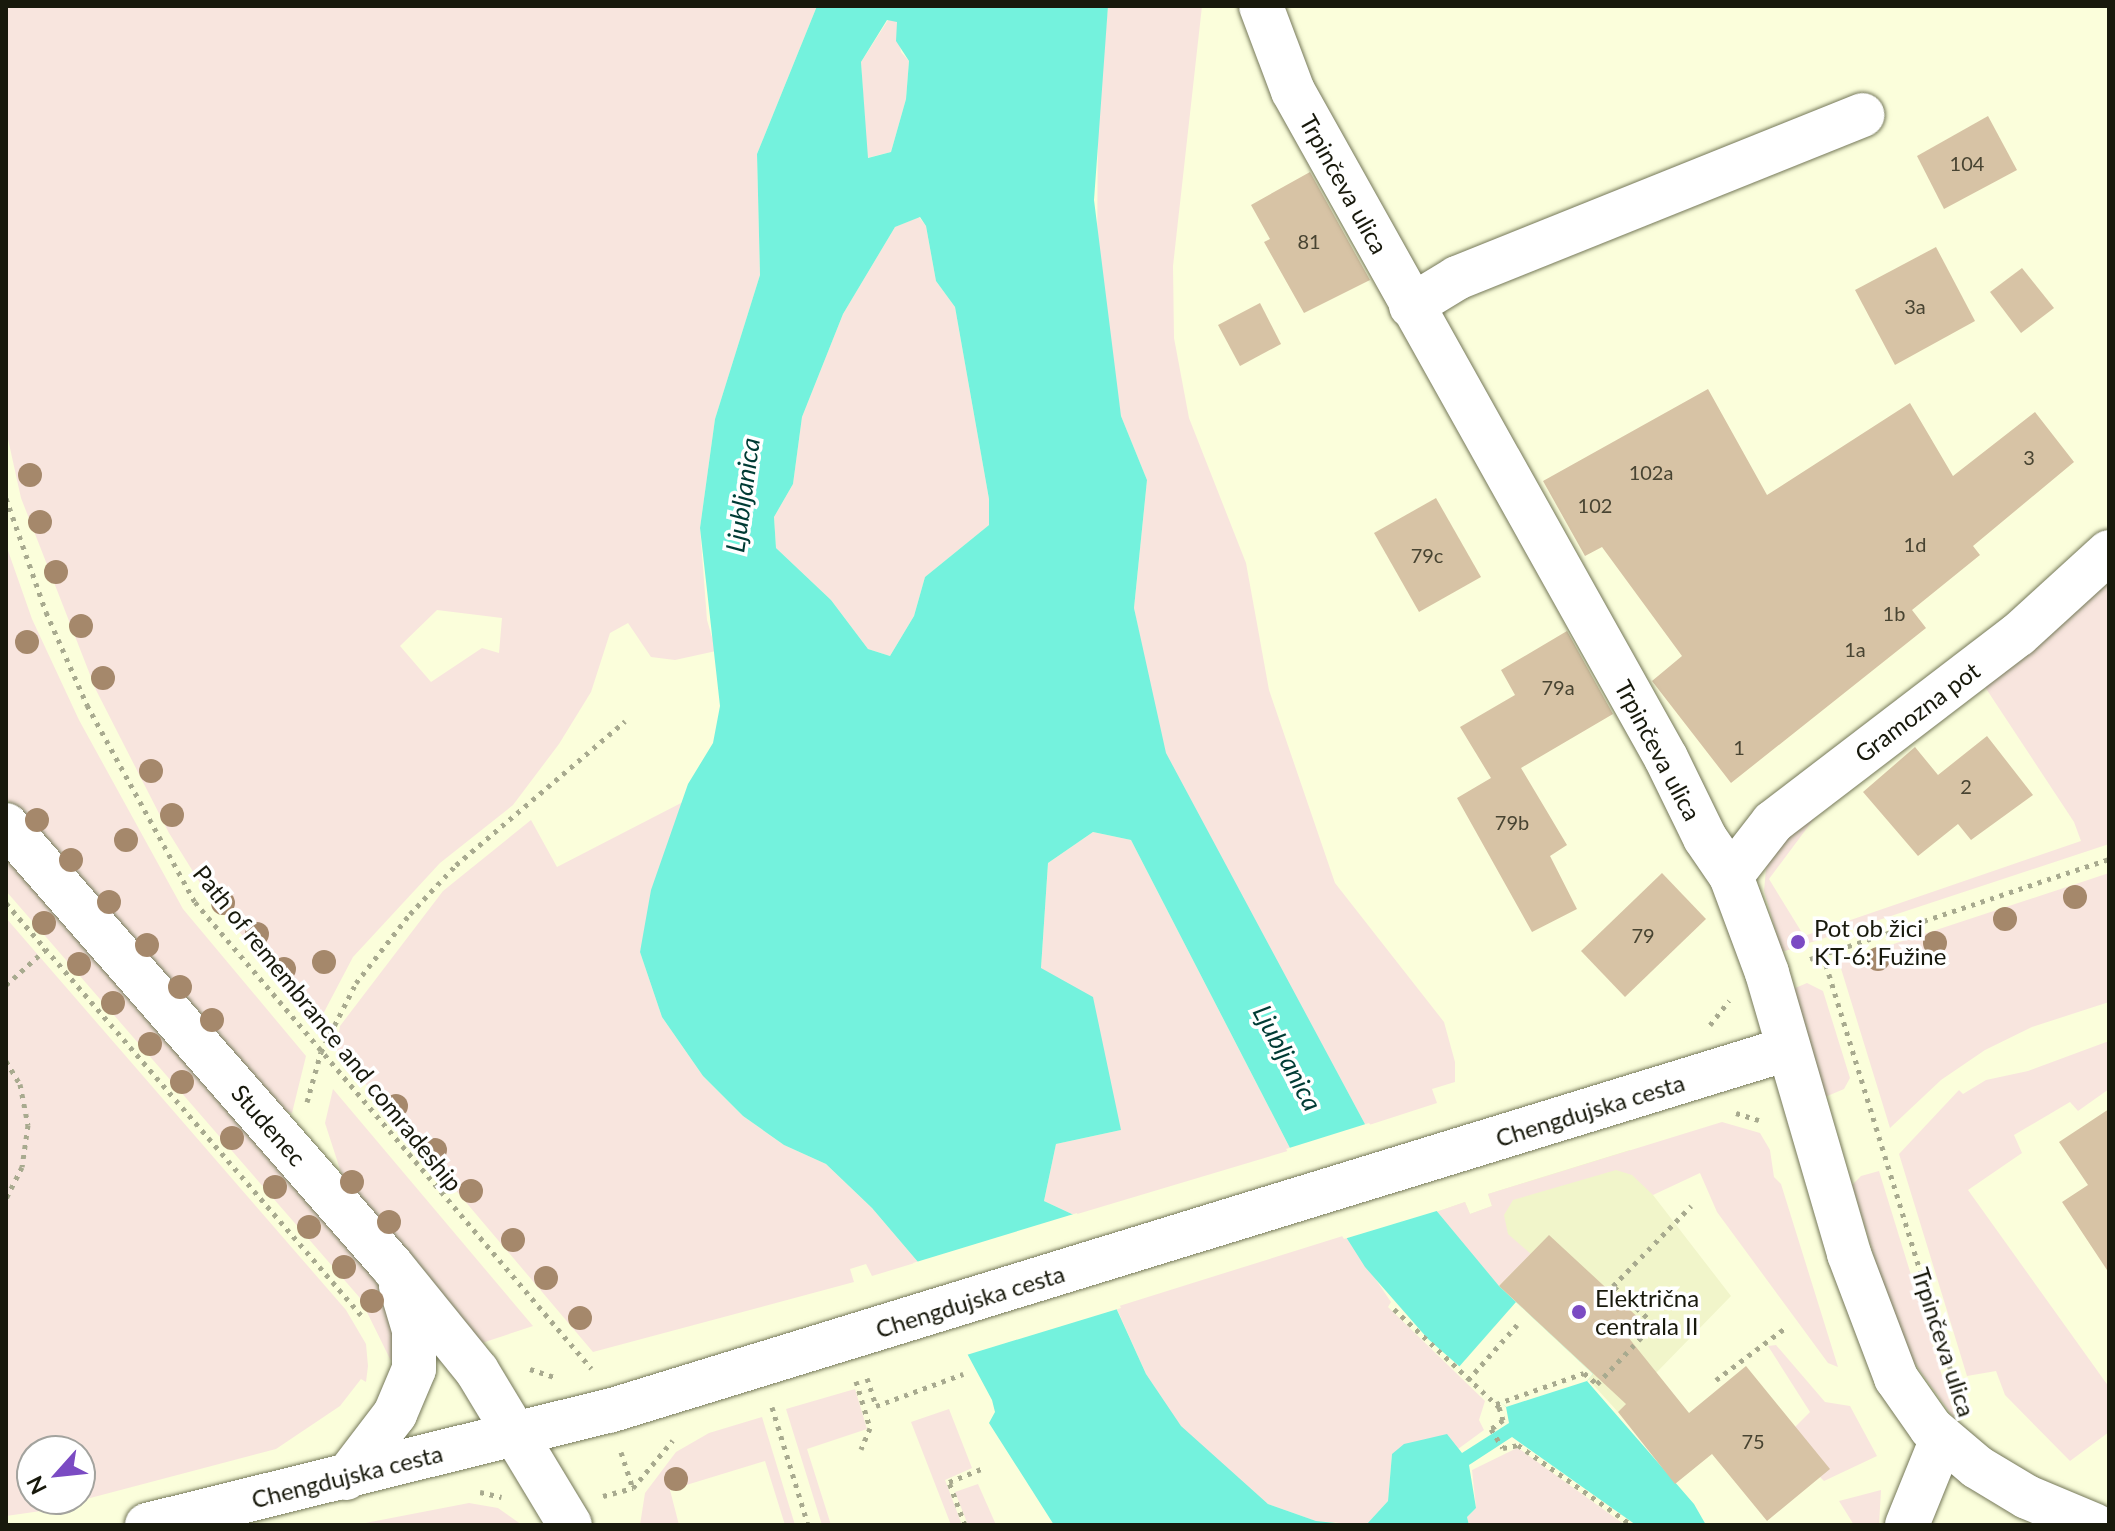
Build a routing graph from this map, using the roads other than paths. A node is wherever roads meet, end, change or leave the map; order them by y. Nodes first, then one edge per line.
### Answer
1 (1261, 6) edge
2 (1863, 115) dead end
3 (1411, 306) junction
4 (2109, 552) edge
5 (6, 825) edge
6 (1731, 876) junction
7 (1787, 1049) junction
8 (392, 1266) junction
9 (520, 1435) junction
10 (1942, 1439) junction
11 (346, 1478) junction
12 (147, 1525) edge
13 (570, 1525) edge
14 (1907, 1525) edge
15 (2094, 1525) edge

1 - 3 street, Trpinčeva ulica
2 - 3 street
3 - 6 street, Trpinčeva ulica
4 - 6 street, Gramozna pot
5 - 8 street, Studenec
6 - 7 street, Trpinčeva ulica
7 - 9 street, Chengdujska cesta
7 - 10 street, Trpinčeva ulica
8 - 9 street, Studenec
8 - 11 street
9 - 11 street, Chengdujska cesta
9 - 13 street, Studenec
10 - 14 street, Trpinčeva ulica
10 - 15 street
11 - 12 street, Chengdujska cesta

